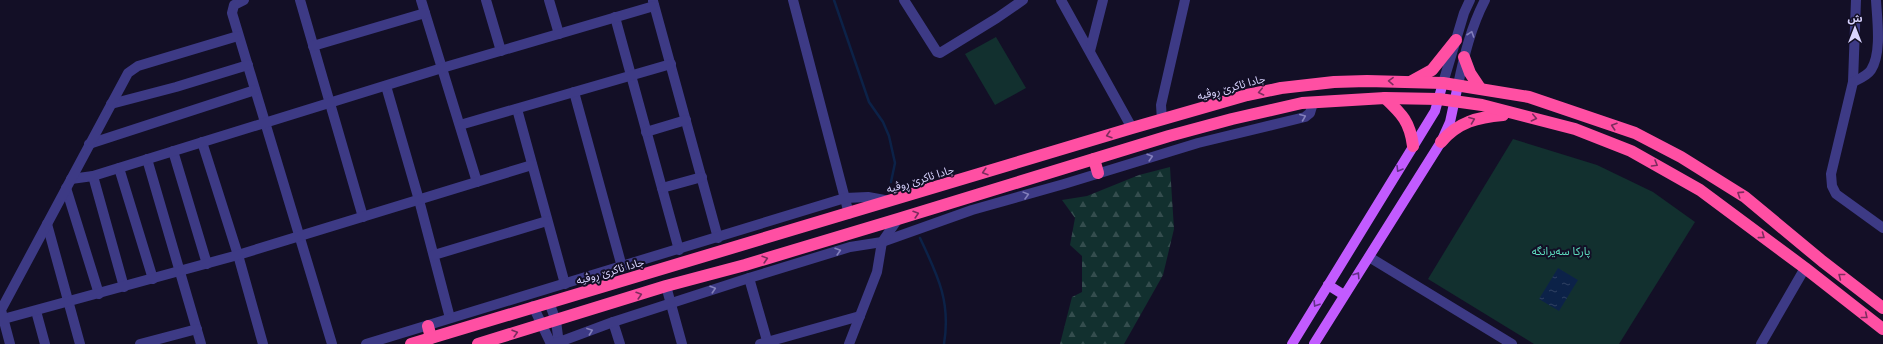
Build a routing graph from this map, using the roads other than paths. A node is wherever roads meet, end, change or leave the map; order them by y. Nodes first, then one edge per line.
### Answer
1 (244, 0) edge
2 (300, 0) edge
3 (421, 0) edge
4 (486, 0) edge
5 (549, 0) edge
6 (793, 0) edge
7 (905, 0) edge
8 (1023, 0) edge
9 (1061, 0) edge
10 (1103, 0) edge
11 (1185, 0) edge
12 (1470, 0) edge
13 (1485, 0) edge
14 (1856, 0) edge
15 (1876, 0) edge
16 (654, 3) edge
17 (425, 13) junction
18 (614, 17) junction
19 (559, 34) junction
20 (238, 36) junction
21 (1456, 40) junction
22 (313, 46) junction
23 (501, 51) junction
24 (1090, 51) junction
25 (1464, 57) junction
26 (671, 64) junction
27 (248, 65) junction
28 (442, 68) junction
29 (631, 75) junction
30 (1412, 81) junction
31 (1853, 82) junction
32 (1444, 83) junction
33 (1458, 85) junction
34 (386, 86) junction
35 (1480, 88) junction
36 (255, 90) junction
37 (574, 92) junction
38 (1385, 98) junction
39 (1439, 99) junction
40 (1454, 101) junction
41 (330, 103) junction
42 (1313, 103) junction
43 (111, 104) junction
44 (517, 108) junction
45 (1514, 114) junction
46 (686, 120) junction
47 (1162, 120) junction
48 (265, 123) junction
49 (460, 125) junction
50 (1132, 128) junction
51 (646, 132) junction
52 (202, 142) junction
53 (1441, 142) junction
54 (89, 144) junction
55 (1413, 146) junction
56 (173, 151) junction
57 (147, 159) junction
58 (1094, 159) junction
59 (532, 165) junction
60 (119, 168) junction
61 (1098, 173) junction
62 (93, 176) junction
63 (702, 177) junction
64 (477, 182) junction
65 (69, 183) junction
66 (662, 188) junction
67 (845, 198) junction
68 (419, 200) junction
69 (890, 202) junction
70 (849, 214) junction
71 (363, 218) junction
72 (898, 219) junction
73 (547, 221) junction
74 (47, 224) junction
75 (870, 228) junction
76 (1883, 228) edge
77 (299, 236) junction
78 (718, 238) junction
79 (882, 242) junction
80 (679, 250) junction
81 (238, 255) junction
82 (434, 255) junction
83 (1369, 257) junction
84 (207, 264) junction
85 (622, 267) junction
86 (1805, 268) junction
87 (179, 272) junction
88 (749, 278) junction
89 (153, 279) junction
90 (565, 284) junction
91 (1328, 285) junction
92 (666, 286) junction
93 (124, 287) junction
94 (99, 294) junction
95 (1344, 295) junction
96 (69, 302) junction
97 (549, 302) junction
98 (670, 303) junction
99 (534, 306) junction
100 (1883, 308) edge
101 (36, 311) junction
102 (860, 316) junction
103 (450, 318) junction
104 (2, 320) edge
105 (556, 322) junction
106 (613, 322) junction
107 (542, 325) junction
108 (428, 326) junction
109 (197, 329) junction
110 (1883, 330) edge
111 (431, 338) junction
112 (765, 343) edge
113 (10, 344) edge
114 (45, 344) edge
115 (80, 344) edge
116 (140, 344) edge
117 (201, 344) edge
118 (263, 344) edge
119 (332, 344) edge
120 (366, 344) edge
121 (411, 344) edge
122 (478, 344) edge
123 (556, 344) edge
124 (620, 344) edge
125 (682, 344) edge
126 (849, 344) edge
127 (1292, 344) edge
128 (1314, 344) edge
129 (1512, 344) edge
130 (1762, 344) edge

1 - 20 street
2 - 22 street
3 - 17 street
4 - 23 street
5 - 19 street
6 - 67 street
7 - 8 street
9 - 24 street
10 - 24 street
11 - 47 street
12 - 21 street
25 -> 13 street
14 - 31 street
15 - 31 street
16 - 18 street
16 - 26 street
17 - 22 street
17 - 28 street
18 - 19 street
18 - 29 street
19 - 23 street
20 - 27 street
20 - 43 street
21 - 30 highway
21 - 32 street
22 - 41 street
23 - 28 street
24 - 50 street
25 - 33 street
25 - 35 highway
26 - 29 street
26 - 46 street
27 - 36 street
27 - 43 street
28 - 34 street
28 - 49 street
29 - 37 street
29 - 51 street
30 - 32 highway, جادا ئاکرێ ڕوڤیە
30 -> 47 highway, جادا ئاکرێ ڕوڤیە
31 - 76 street
32 - 33 highway, جادا ئاکرێ ڕوڤیە
32 - 39 main road
33 - 35 highway, جادا ئاکرێ ڕوڤیە
33 - 40 main road
34 - 41 street
34 - 68 street
100 -> 35 highway, جادا ئاکرێ ڕوڤیە
36 - 48 street
36 - 54 street
37 - 44 street
37 - 85 street
38 - 39 highway
38 - 42 highway
38 - 55 highway
39 - 40 highway
39 - 55 main road
40 - 45 highway
40 - 53 main road
41 - 48 street
41 - 71 street
42 - 58 highway
61 -> 42 street
43 - 54 street
44 - 49 street
44 - 59 street
53 -> 45 highway
45 -> 86 highway
46 - 51 street
46 - 63 street
47 - 50 highway, جادا ئاکرێ ڕوڤیە
48 - 52 street
48 - 77 street
49 - 64 street
50 -> 69 highway, جادا ئاکرێ ڕوڤیە
51 - 66 street
52 - 56 street
52 - 81 street
53 - 83 main road
54 - 65 street
55 -> 91 main road
56 - 57 street
56 - 84 street
57 - 60 street
57 - 87 street
58 - 61 highway
72 -> 58 highway
59 - 64 street
59 - 73 street
60 - 62 street
60 - 89 street
79 -> 61 street
62 - 65 street
62 - 93 street
63 - 66 street
63 - 78 street
64 - 68 street
65 - 74 street
65 - 94 street
66 - 80 street
67 - 69 street
67 - 70 street
67 - 78 street
68 - 71 street
68 - 82 street
69 - 70 highway, جادا ئاکرێ ڕوڤیە
70 - 97 highway, جادا ئاکرێ ڕوڤیە
71 - 77 street
72 - 75 highway
72 - 79 street
73 - 82 street
73 - 90 street
74 - 96 street
74 - 104 street
75 - 79 street
92 -> 75 highway
77 - 81 street
77 - 119 street
78 - 80 street
88 -> 79 street
79 - 102 street
80 - 85 street
81 - 84 street
81 - 118 street
82 - 103 street
95 -> 83 main road
83 - 129 street
84 - 87 street
85 - 90 street
86 -> 110 highway
86 - 130 street
87 - 89 street
87 - 109 street
98 -> 88 street
88 - 112 street
89 - 93 street
90 - 103 street
91 - 95 main road
91 -> 127 main road
92 - 98 street
105 -> 92 highway
93 - 94 street
94 - 96 street
95 - 128 main road
96 - 101 street
96 - 115 street
97 - 99 highway, جادا ئاکرێ ڕوڤیە
97 - 105 street
98 - 106 street
98 - 125 street
99 - 107 street
99 - 111 highway, جادا ئاکرێ ڕوڤیە
101 - 104 street
101 - 114 street
102 - 112 street
102 - 126 street
103 - 108 street
104 - 113 street
105 - 107 highway
105 - 123 street
123 -> 106 street
106 - 124 street
122 -> 107 highway
107 - 123 street
108 - 111 highway
108 - 120 street
109 - 116 street
109 - 117 street
111 - 121 highway, جادا ئاکرێ ڕوڤیە

